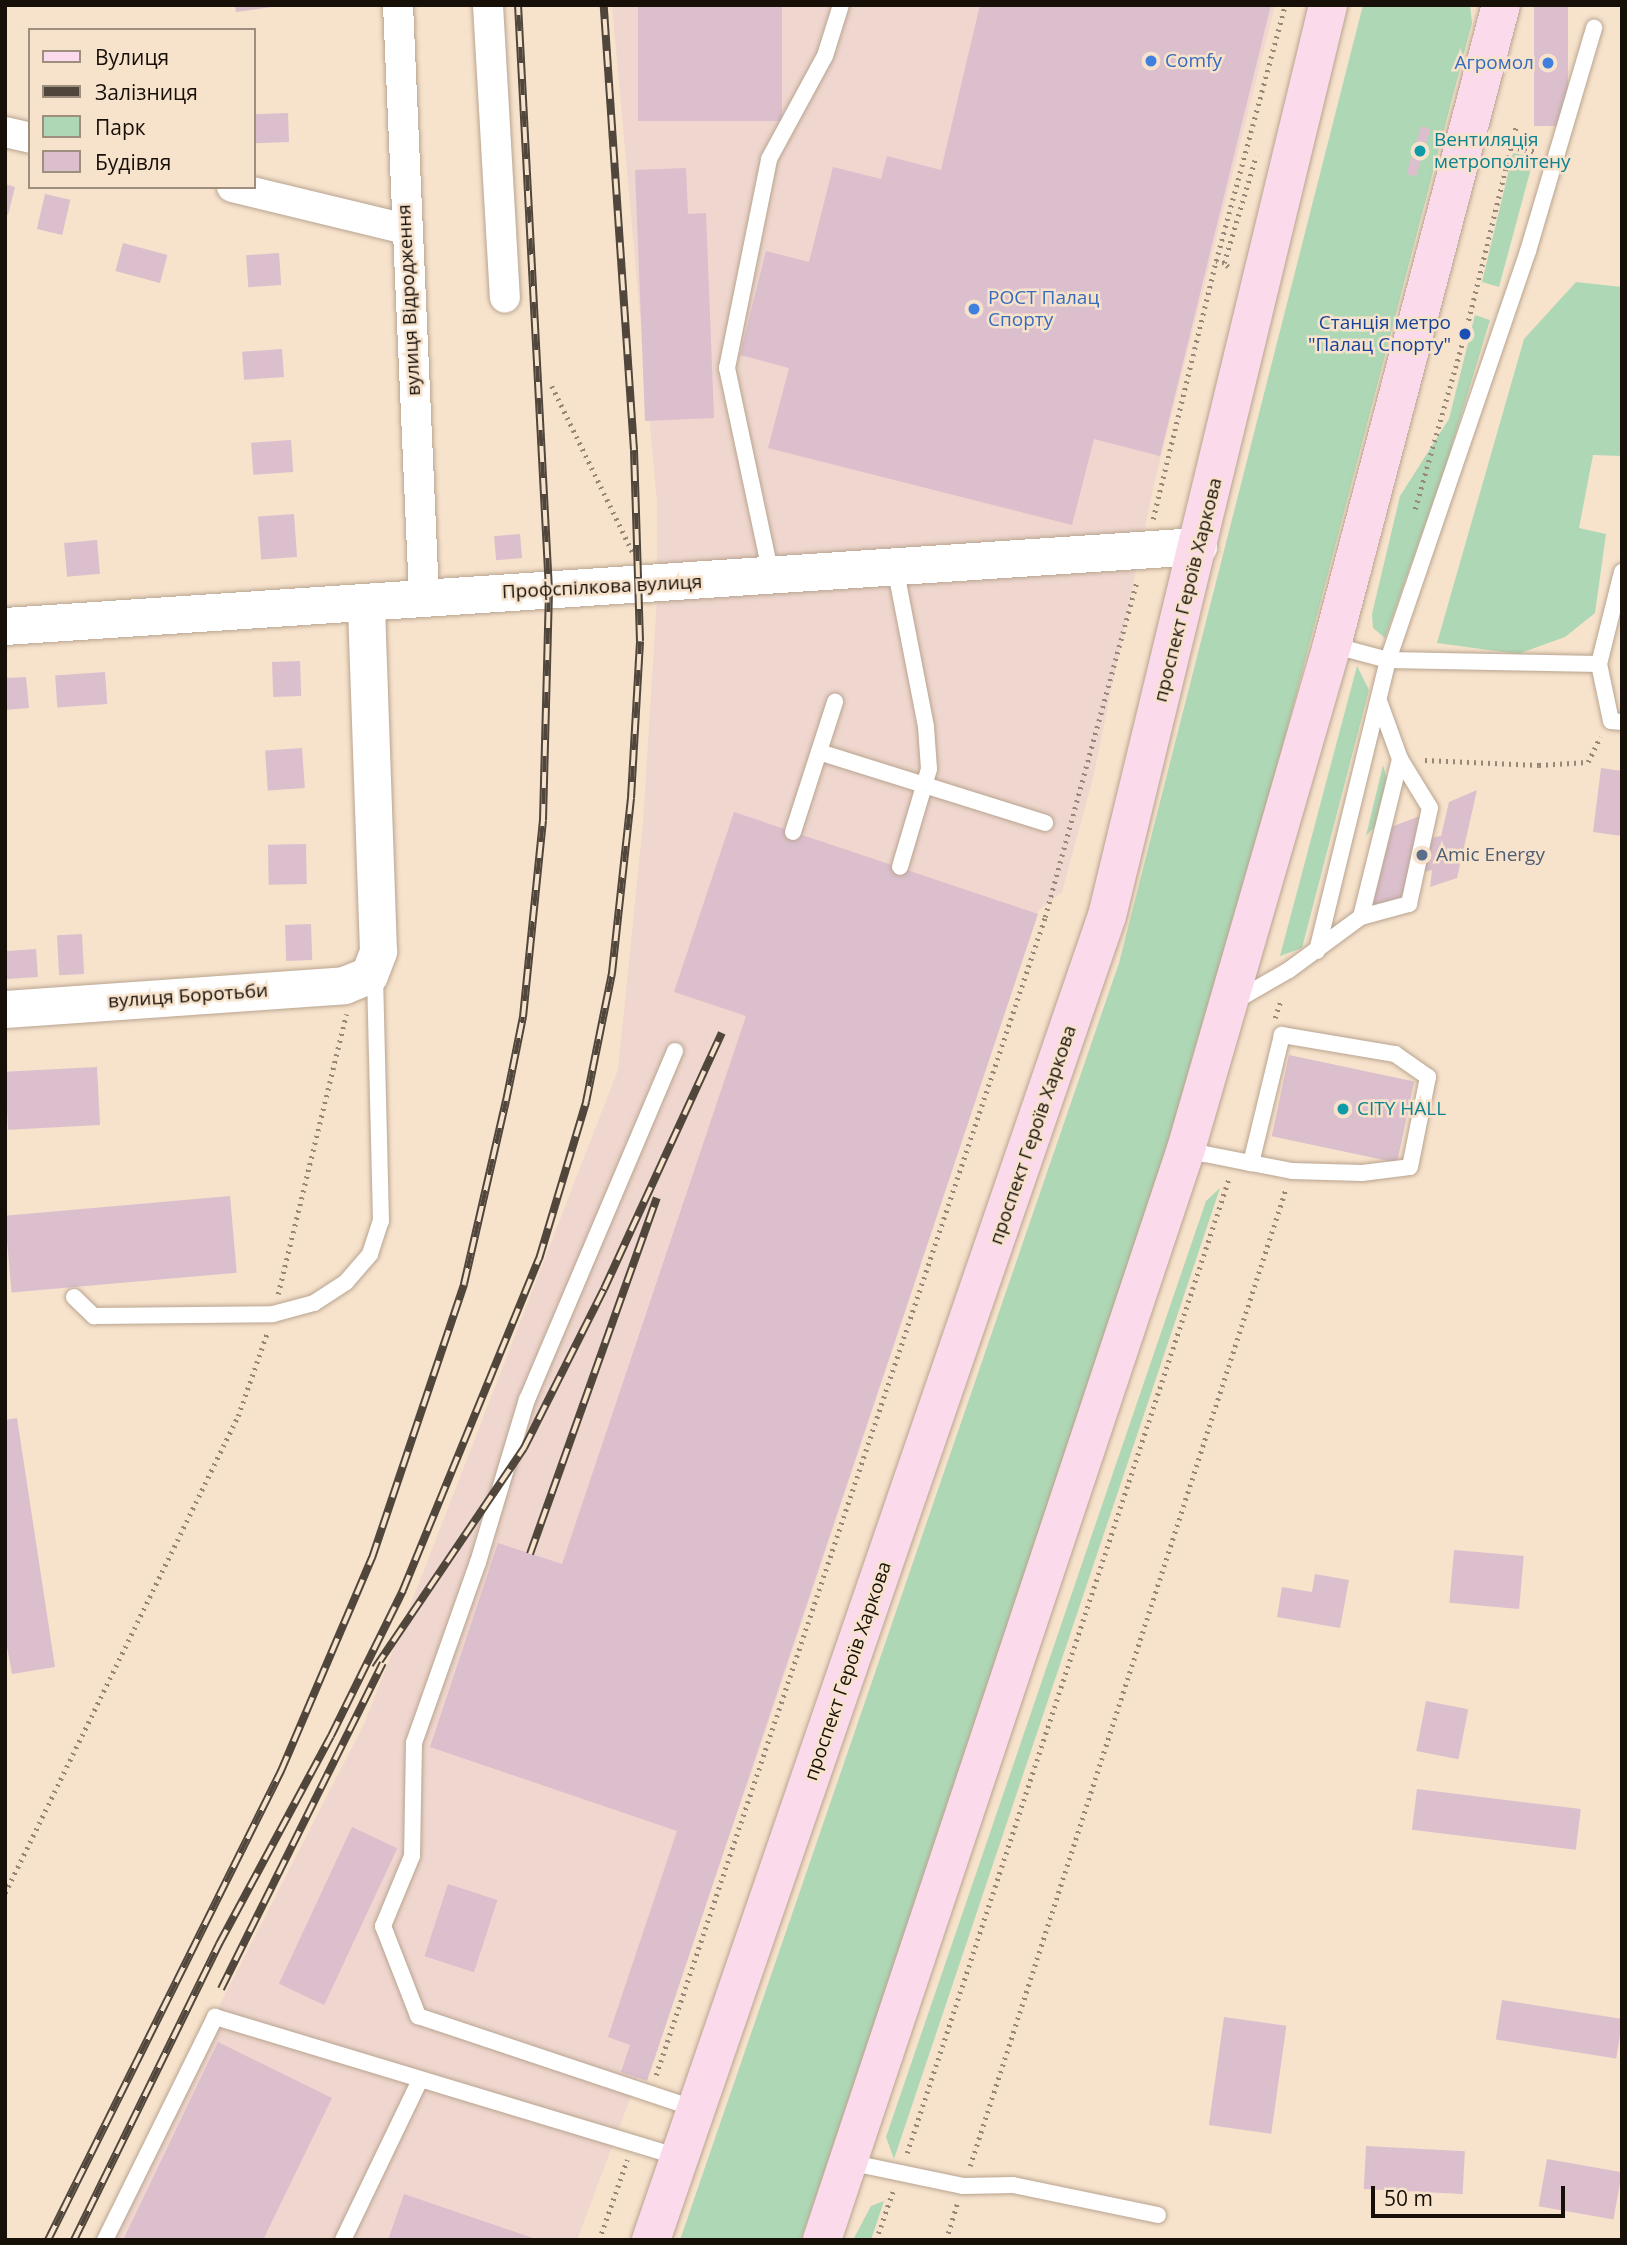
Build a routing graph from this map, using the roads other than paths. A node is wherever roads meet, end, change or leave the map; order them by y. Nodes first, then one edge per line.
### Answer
1 (398, 5) edge
2 (488, 5) edge
3 (841, 5) edge
4 (1328, 5) edge
5 (1501, 5) edge
6 (1594, 28) dead end
7 (5, 132) edge
8 (28, 138) edge
9 (240, 189) edge
10 (405, 229) junction
11 (505, 298) dead end
12 (1198, 546) junction
13 (895, 567) junction
14 (1622, 572) edge
15 (771, 577) junction
16 (424, 595) junction
17 (366, 604) junction
18 (5, 626) edge
19 (1332, 645) junction
20 (1388, 660) junction
21 (1599, 664) junction
22 (1379, 701) junction
23 (835, 702) dead end
24 (1622, 722) edge
25 (819, 752) junction
26 (1400, 759) junction
27 (927, 786) junction
28 (1045, 823) dead end
29 (793, 832) dead end
30 (900, 867) dead end
31 (1361, 917) junction
32 (1317, 951) junction
33 (363, 974) junction
34 (1230, 1004) junction
35 (5, 1009) edge
36 (675, 1051) dead end
37 (1186, 1149) junction
38 (1251, 1163) junction
39 (74, 1297) dead end
40 (419, 2080) junction
41 (696, 2109) junction
42 (679, 2157) junction
43 (848, 2162) junction
44 (1157, 2215) dead end
45 (105, 2240) edge
46 (343, 2240) edge
47 (651, 2240) edge
48 (822, 2240) edge

1 - 10 street, вулиця Відродження
2 - 11 street
3 - 15 lane
4 - 12 main road, проспект Героїв Харкова
5 - 19 main road
6 - 20 lane
7 - 8 street
9 - 10 street
10 - 16 street, вулиця Відродження
12 - 13 street, Профспілкова вулиця
12 - 41 main road, проспект Героїв Харкова
13 - 15 street, Профспілкова вулиця
13 - 27 lane
14 - 21 lane
15 - 16 street, Профспілкова вулиця
16 - 17 street, Профспілкова вулиця
17 - 18 street, Профспілкова вулиця
17 - 33 street
19 - 20 lane
19 - 34 main road
20 - 21 lane
20 - 22 lane
21 - 24 lane
22 - 26 lane
22 - 32 lane
23 - 25 lane
25 - 27 lane
25 - 29 lane
26 - 31 lane
26 - 31 lane
27 - 28 lane
27 - 30 lane
31 - 32 lane
32 - 34 lane
33 - 35 street, вулиця Боротьби
33 - 39 lane
34 - 37 main road
36 - 41 lane
37 - 38 lane
37 - 43 main road
38 - 38 lane
40 - 42 lane
40 - 45 lane
40 - 46 lane
41 - 42 main road, проспект Героїв Харкова
42 - 47 main road, проспект Героїв Харкова
43 - 44 lane
43 - 48 main road

